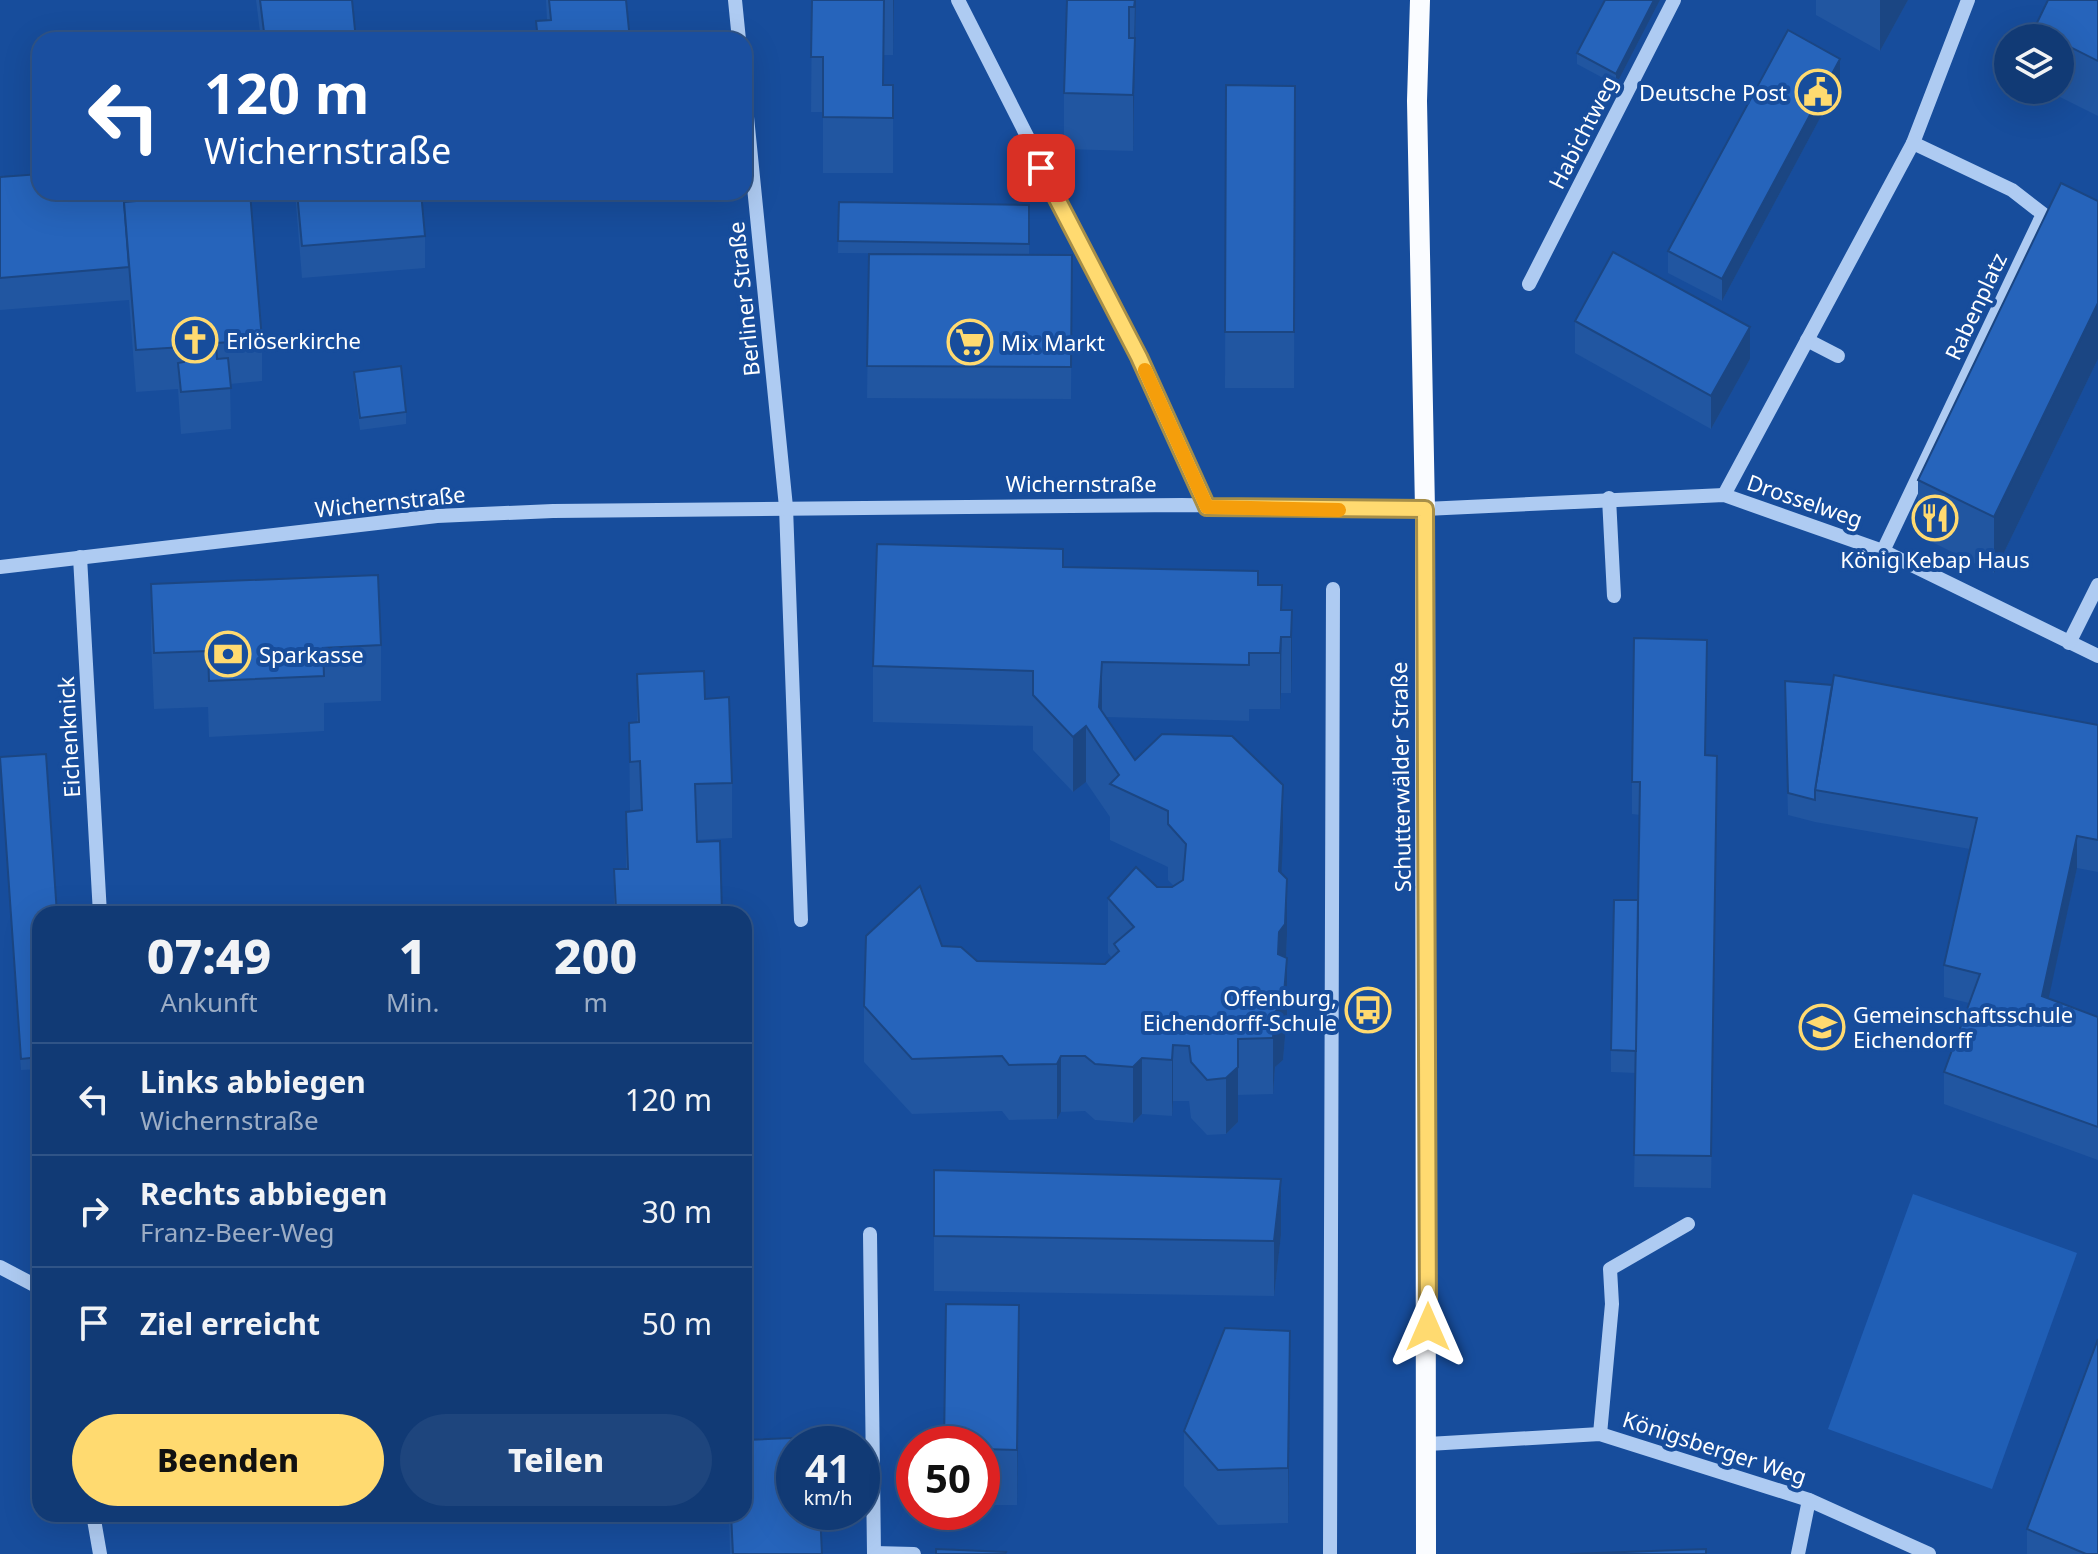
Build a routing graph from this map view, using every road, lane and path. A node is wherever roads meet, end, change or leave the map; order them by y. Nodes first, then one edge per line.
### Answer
1 (735, 0) edge
2 (958, 0) edge
3 (1420, 0) edge
4 (1674, 0) edge
5 (1968, 0) edge
6 (738, 32) edge
7 (1913, 143) junction
8 (752, 167) edge
9 (1529, 284) dead end
10 (1807, 340) junction
11 (1838, 356) dead end
12 (1724, 495) junction
13 (1609, 498) junction
14 (786, 507) junction
15 (1207, 507) junction
16 (1425, 509) junction
17 (1883, 551) junction
18 (80, 557) junction
19 (0, 567) edge
20 (2098, 585) edge
21 (1333, 589) dead end
22 (1614, 596) dead end
23 (2069, 643) junction
24 (2098, 656) edge
25 (100, 906) edge
26 (801, 920) dead end
27 (1688, 1224) dead end
28 (870, 1234) dead end
29 (0, 1267) edge
30 (32, 1279) edge
31 (1600, 1434) junction
32 (1428, 1444) junction
33 (1809, 1500) junction
34 (94, 1522) edge
35 (874, 1553) edge
36 (100, 1554) edge
37 (914, 1554) edge
38 (1330, 1554) edge
39 (1426, 1554) edge
40 (1798, 1554) edge
41 (1929, 1554) edge

1 - 6 street
2 - 15 street
3 - 16 main road, Schutterwälder Straße
4 - 9 street, Habichtweg
5 - 7 street
7 - 10 street
7 - 17 street, Rabenplatz
8 - 14 street, Berliner Straße
10 - 11 street
10 - 12 street
12 - 13 street, Drosselweg
12 - 17 street, Drosselweg
13 - 16 street, Drosselweg
13 - 22 street
14 - 15 street, Wichernstraße
14 - 18 street, Wichernstraße
14 - 26 street
15 - 16 street, Wichernstraße
16 - 32 main road, Schutterwälder Straße
17 - 23 street, Drosselweg
18 - 19 street, Wichernstraße
18 - 25 street, Eichenknick
20 - 23 street
21 - 38 street
23 - 24 street, Drosselweg
27 - 31 street
28 - 35 street
29 - 30 street
31 - 32 street, Königsberger Weg
31 - 33 street, Königsberger Weg
32 - 39 main road, Schutterwälder Straße
33 - 40 street
33 - 41 street, Königsberger Weg
34 - 36 street
35 - 37 street

